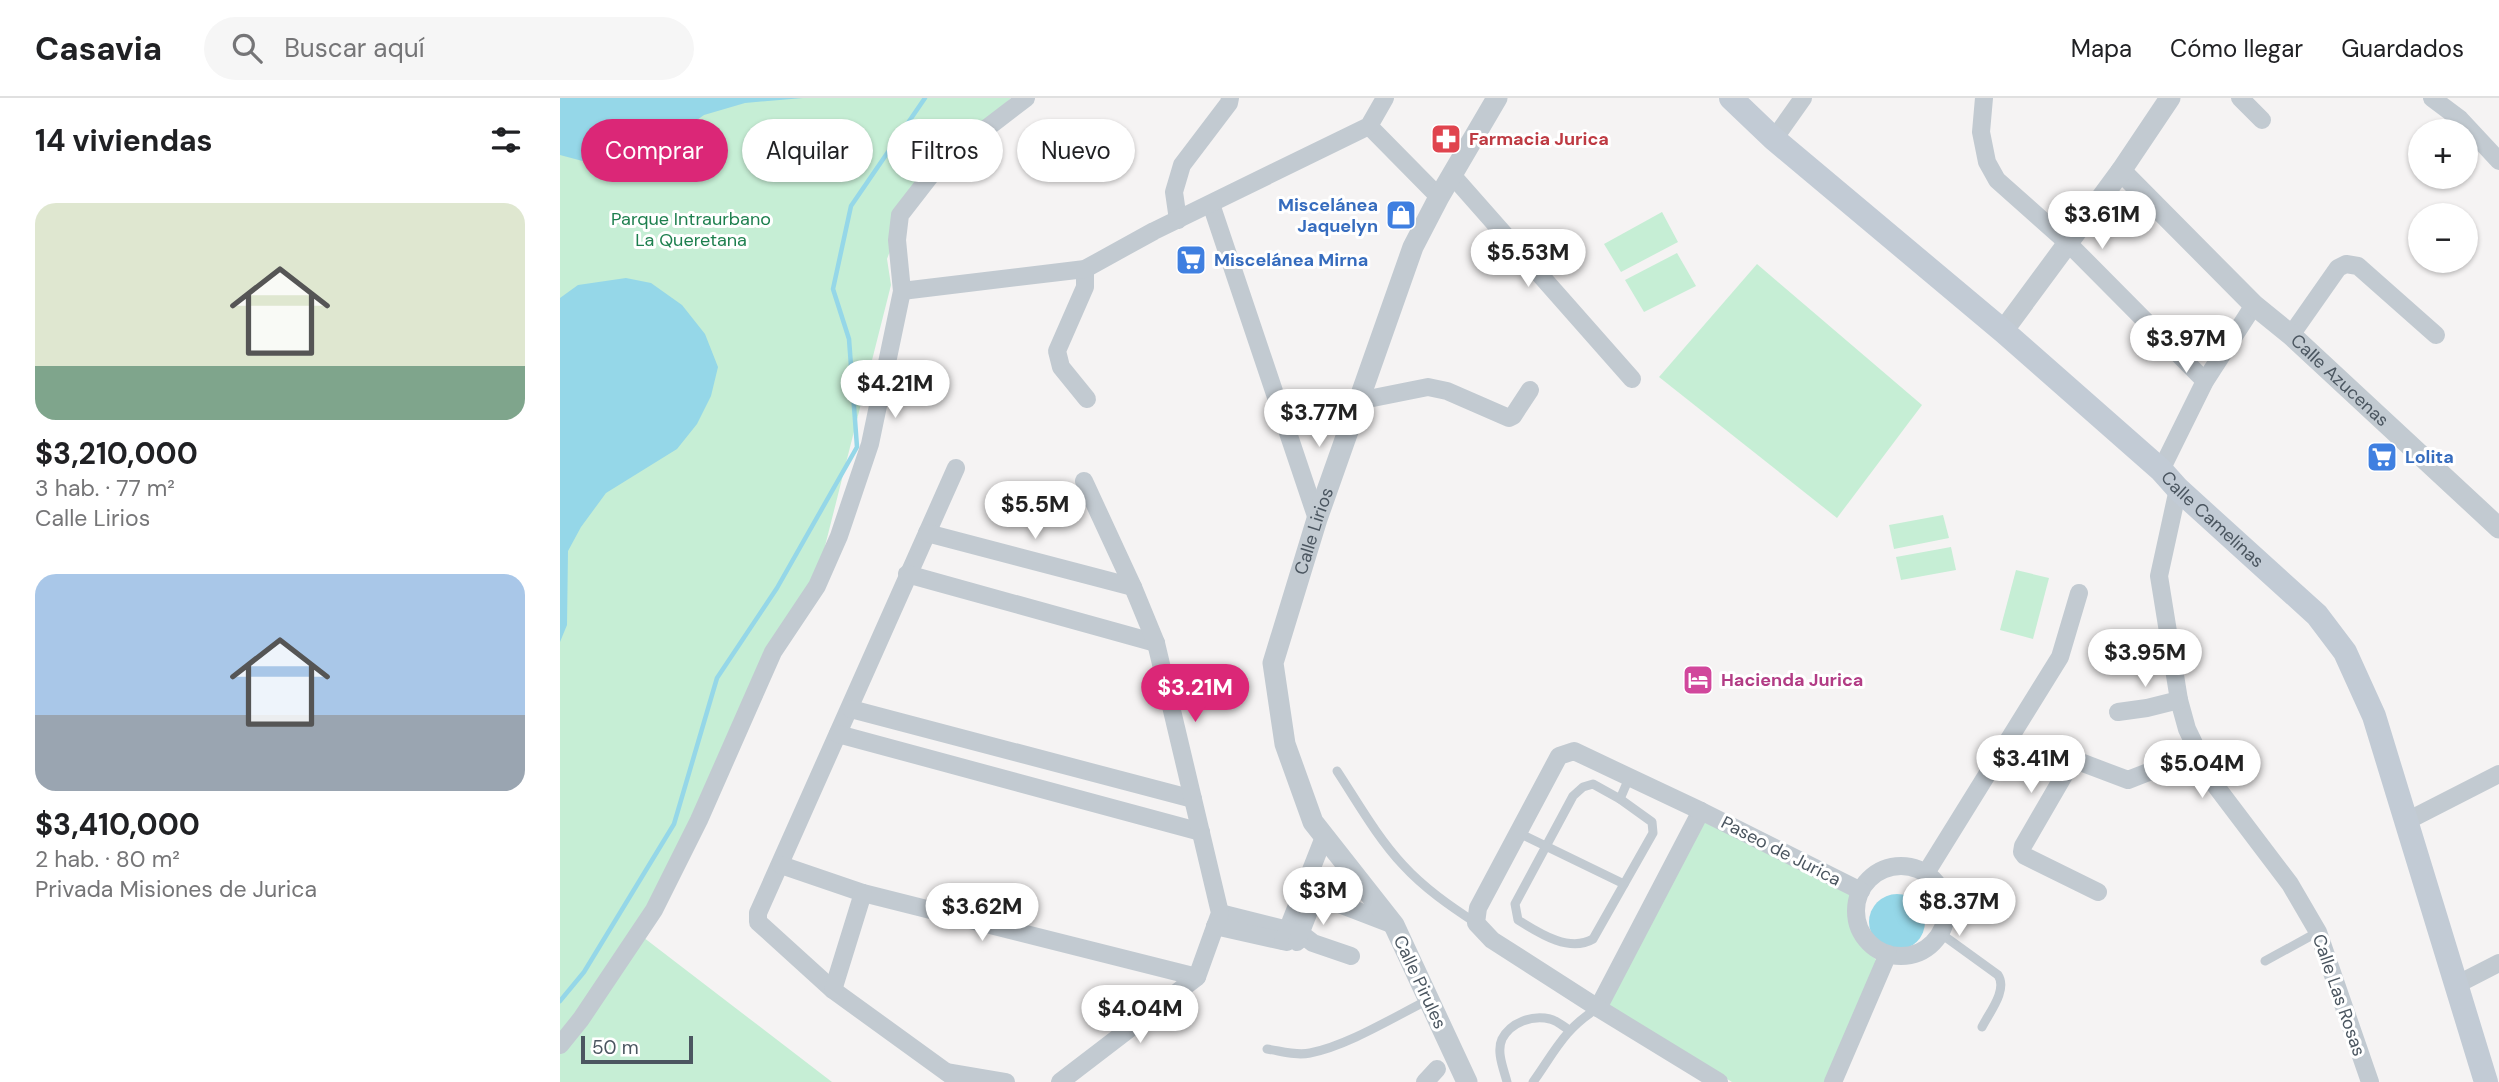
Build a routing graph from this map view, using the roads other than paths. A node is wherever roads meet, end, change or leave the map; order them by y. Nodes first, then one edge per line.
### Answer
1 (1026, 98) edge
2 (1230, 98) edge
3 (1385, 98) edge
4 (1497, 98) edge
5 (1731, 98) edge
6 (1803, 98) edge
7 (1984, 98) edge
8 (2170, 98) edge
9 (2240, 98) edge
10 (2432, 98) edge
11 (2262, 120) dead end
12 (1369, 126) junction
13 (1774, 139) junction
14 (2499, 161) edge
15 (2122, 171) junction
16 (1452, 175) junction
17 (1439, 197) junction
18 (1211, 204) junction
19 (1178, 220) junction
20 (2069, 244) junction
21 (1085, 269) junction
22 (902, 291) junction
23 (2254, 304) junction
24 (2003, 331) junction
25 (2291, 335) junction
26 (2437, 335) dead end
27 (1633, 379) dead end
28 (2205, 381) junction
29 (1530, 390) dead end
30 (1087, 399) dead end
31 (1358, 401) junction
32 (956, 468) dead end
33 (2161, 470) junction
34 (1084, 481) dead end
35 (2178, 489) junction
36 (1317, 519) junction
37 (2497, 523) edge
38 (928, 533) junction
39 (908, 575) junction
40 (1133, 587) junction
41 (2079, 593) dead end
42 (1156, 643) junction
43 (2179, 700) junction
44 (851, 709) junction
45 (2118, 712) dead end
46 (838, 734) junction
47 (2197, 752) junction
48 (1024, 755) junction
49 (1337, 771) dead end
50 (2499, 774) edge
51 (1629, 778) junction
52 (1017, 781) junction
53 (1193, 799) junction
54 (1620, 799) junction
55 (1701, 811) junction
56 (2405, 822) junction
57 (1318, 830) junction
58 (1201, 832) junction
59 (1519, 833) junction
60 (1546, 846) junction
61 (781, 864) junction
62 (1926, 873) junction
63 (1624, 884) junction
64 (1861, 891) junction
65 (2098, 892) dead end
66 (863, 893) junction
67 (1309, 893) junction
68 (1218, 920) junction
69 (1476, 923) junction
70 (1394, 925) junction
71 (2318, 932) junction
72 (1940, 933) junction
73 (1296, 938) junction
74 (1888, 954) junction
75 (1350, 956) dead end
76 (2265, 961) dead end
77 (2499, 963) edge
78 (1197, 977) junction
79 (2456, 985) junction
80 (833, 990) junction
81 (1428, 1000) junction
82 (1598, 1008) junction
83 (1982, 1027) dead end
84 (1569, 1030) junction
85 (560, 1045) edge
86 (1267, 1049) dead end
87 (954, 1077) edge
88 (1006, 1082) edge
89 (1060, 1082) edge
90 (1467, 1082) edge
91 (1507, 1082) edge
92 (1533, 1082) edge
93 (1720, 1082) edge
94 (1833, 1082) edge
95 (2370, 1082) edge
96 (2486, 1082) edge

1 - 22 street
2 - 19 street
3 - 12 street
4 - 16 street, Calle Lirios
5 - 13 main road, Calle Camelinas
6 - 13 street
7 - 20 street
8 - 15 street
9 - 11 street
10 - 14 street
12 - 17 street
12 - 18 street
13 - 24 main road, Calle Camelinas
15 - 20 street
15 - 23 street, Calle Azucenas
16 - 17 street, Calle Lirios
16 - 27 street
17 - 31 street, Calle Lirios
18 - 19 street
18 - 36 street
19 - 21 street
20 - 24 street
20 - 28 street
21 - 22 street
21 - 30 street
22 - 85 street
23 - 25 street, Calle Azucenas
23 - 28 street
24 - 33 main road, Calle Camelinas
25 - 26 street
25 - 37 street, Calle Azucenas
28 - 33 street
29 - 31 street
31 - 36 street, Calle Lirios
32 - 38 street
33 - 35 main road, Calle Camelinas
34 - 40 street
35 - 43 street, Calle Las Rosas
35 - 56 main road, Calle Camelinas
36 - 57 street, Calle Lirios
38 - 39 street
38 - 40 street
39 - 42 street
39 - 44 street
40 - 42 street
41 - 62 street
42 - 53 street
43 - 45 street
43 - 47 street, Calle Las Rosas
44 - 46 street
44 - 48 street
46 - 52 street
46 - 61 street
47 - 65 street
47 - 71 street, Calle Las Rosas
48 - 52 street
48 - 53 street
49 - 69 lane
50 - 56 street
51 - 54 lane
51 - 55 street, Paseo de Jurica
51 - 59 street, Paseo de Jurica
52 - 58 street
53 - 58 street
54 - 60 lane
54 - 63 lane
55 - 64 street, Paseo de Jurica
55 - 82 street
56 - 79 main road, Calle Camelinas
57 - 67 street
57 - 70 street, Calle Pirules
58 - 68 street
59 - 60 lane
59 - 69 street, Paseo de Jurica
60 - 63 lane
60 - 63 lane
61 - 66 street
61 - 80 street
62 - 64 street, Paseo de Jurica
62 - 72 street
64 - 74 street, Paseo de Jurica
66 - 78 street
66 - 80 street
67 - 70 street
67 - 73 street
68 - 73 street
68 - 78 street
69 - 82 street
70 - 81 street, Calle Pirules
71 - 76 lane
71 - 95 street, Calle Las Rosas
72 - 74 street
72 - 83 lane
73 - 75 street
74 - 94 street
77 - 79 street
78 - 89 street
79 - 96 main road, Calle Camelinas
80 - 87 street
81 - 86 lane
81 - 90 street, Calle Pirules
82 - 84 lane
82 - 93 street
84 - 91 lane
84 - 92 lane
87 - 88 street

